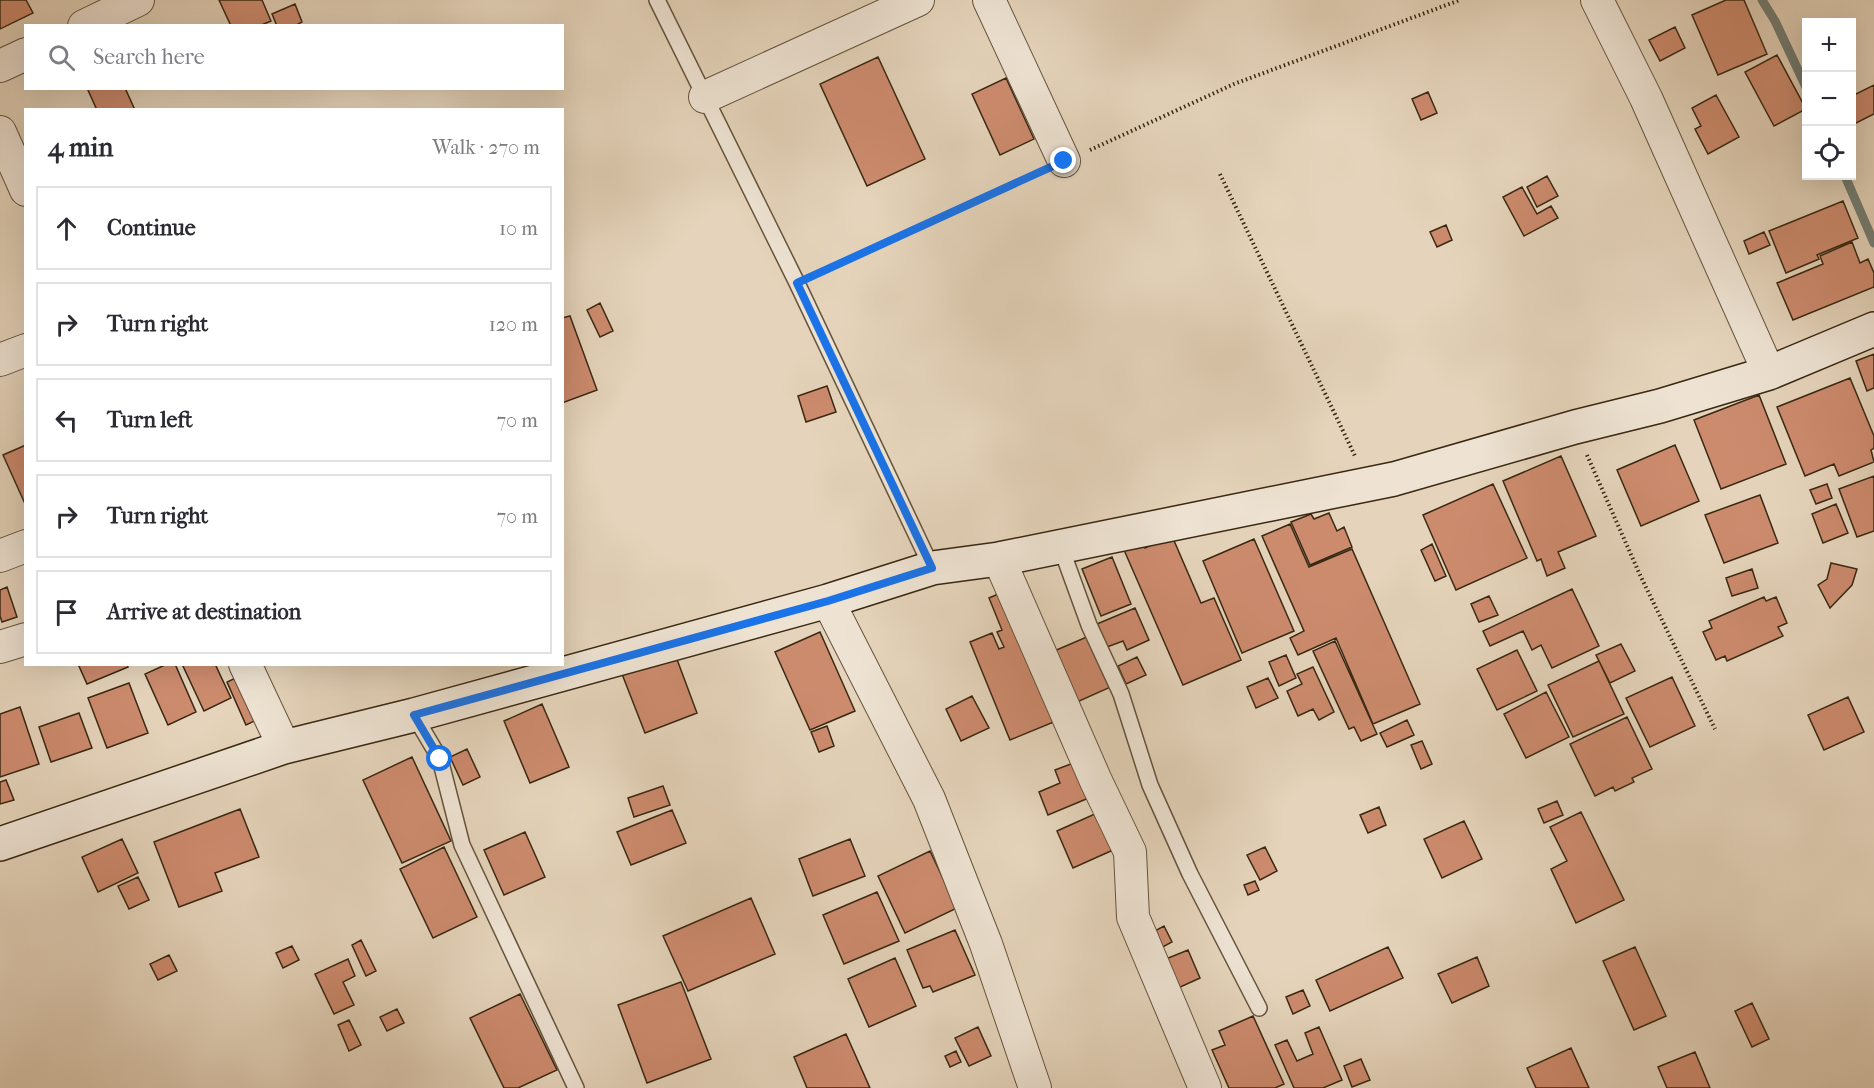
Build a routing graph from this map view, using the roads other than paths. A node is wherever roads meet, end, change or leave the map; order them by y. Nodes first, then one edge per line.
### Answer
1 (138, 0) edge
2 (657, 0) edge
3 (918, 0) edge
4 (989, 0) edge
5 (1598, 0) edge
6 (88, 24) edge
7 (24, 55) edge
8 (0, 66) edge
9 (705, 97) junction
10 (0, 132) edge
11 (1064, 161) road end
12 (24, 186) edge
13 (1874, 329) edge
14 (24, 351) edge
15 (0, 360) edge
16 (1769, 373) junction
17 (1060, 545) junction
18 (24, 547) edge
19 (0, 556) edge
20 (999, 559) junction
21 (932, 568) junction
22 (828, 601) junction
23 (24, 640) edge
24 (0, 647) edge
25 (246, 666) edge
26 (414, 715) junction
27 (284, 747) junction
28 (0, 844) edge
29 (1259, 1008) dead end
30 (576, 1088) edge
31 (1035, 1088) edge
32 (1205, 1088) edge

1 - 6 street
2 - 9 lane
3 - 9 street
4 - 11 street
5 - 16 street
7 - 8 street
9 - 21 lane
10 - 12 street
13 - 16 street
14 - 15 street
16 - 17 street
17 - 20 street
17 - 29 lane
18 - 19 street
20 - 21 street
20 - 32 street
21 - 22 street
22 - 26 street
22 - 31 street
23 - 24 street
25 - 27 street
26 - 27 street
26 - 30 lane
27 - 28 street

